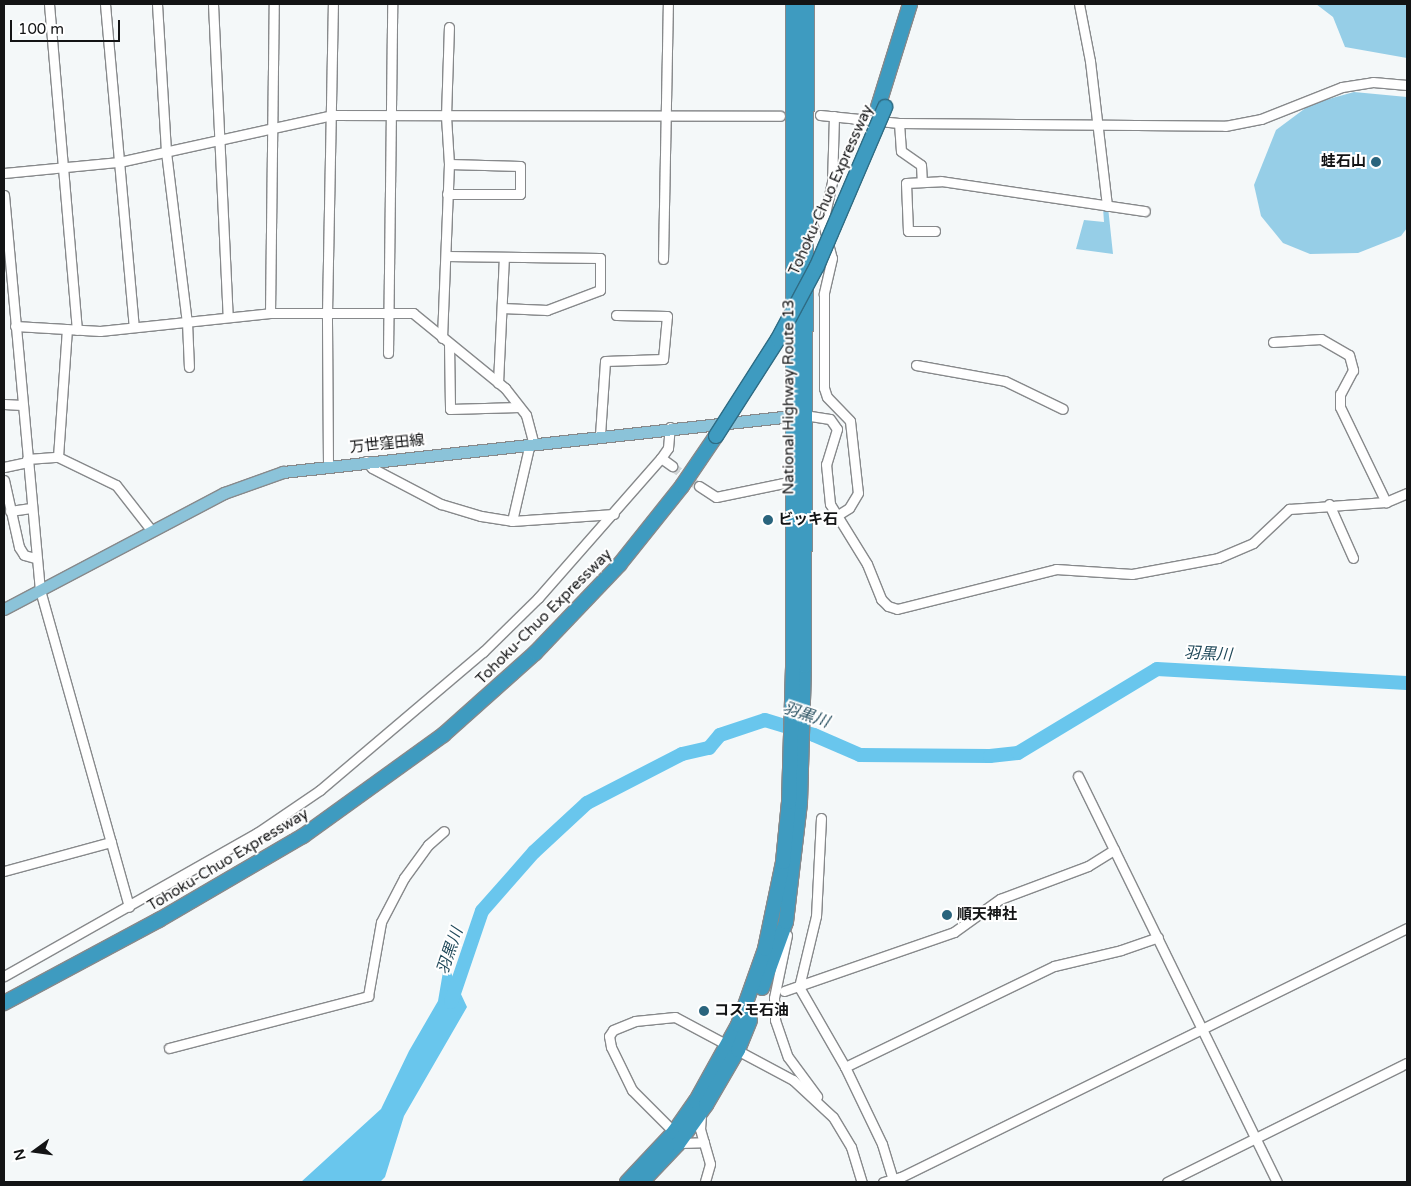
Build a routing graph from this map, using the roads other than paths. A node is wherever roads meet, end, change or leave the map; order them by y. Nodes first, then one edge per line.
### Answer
1 (49, 4) edge
2 (105, 4) edge
3 (157, 4) edge
4 (213, 4) edge
5 (274, 4) edge
6 (333, 4) edge
7 (392, 4) edge
8 (668, 4) edge
9 (793, 4) edge
10 (807, 4) edge
11 (910, 4) edge
12 (917, 4) edge
13 (1079, 4) edge
14 (449, 27) dead end
15 (1407, 85) edge
16 (881, 107) junction
17 (820, 114) dead end
18 (332, 115) junction
19 (391, 115) junction
20 (446, 116) junction
21 (780, 116) dead end
22 (834, 116) junction
23 (667, 117) junction
24 (899, 124) junction
25 (1097, 125) junction
26 (272, 128) junction
27 (219, 142) junction
28 (166, 152) junction
29 (120, 162) junction
30 (449, 164) junction
31 (63, 168) junction
32 (4, 173) edge
33 (922, 182) junction
34 (447, 194) junction
35 (4, 195) edge
36 (1107, 206) junction
37 (1145, 211) dead end
38 (935, 231) dead end
39 (446, 256) junction
40 (504, 258) junction
41 (663, 259) dead end
42 (502, 308) junction
43 (270, 312) junction
44 (327, 313) junction
45 (389, 314) junction
46 (616, 315) dead end
47 (228, 317) junction
48 (187, 322) junction
49 (15, 326) junction
50 (134, 327) junction
51 (67, 329) junction
52 (77, 330) junction
53 (446, 340) junction
54 (1273, 342) dead end
55 (388, 353) dead end
56 (916, 365) dead end
57 (189, 367) dead end
58 (498, 383) junction
59 (4, 404) edge
60 (22, 405) junction
61 (519, 407) junction
62 (1063, 409) dead end
63 (799, 415) junction
64 (670, 427) junction
65 (713, 434) junction
66 (600, 435) junction
67 (532, 443) junction
68 (58, 457) junction
69 (661, 458) junction
70 (27, 460) junction
71 (366, 461) junction
72 (328, 465) junction
73 (672, 466) tunnel mouth
74 (4, 467) edge
75 (4, 480) edge
76 (794, 481) junction
77 (699, 486) tunnel mouth
78 (1407, 493) edge
79 (1386, 502) junction
80 (1329, 504) junction
81 (31, 508) junction
82 (10, 511) junction
83 (614, 514) junction
84 (836, 516) junction
85 (512, 521) junction
86 (152, 531) junction
87 (35, 558) junction
88 (1353, 558) dead end
89 (40, 590) junction
90 (4, 608) edge
91 (799, 665) junction
92 (1078, 776) dead end
93 (794, 802) junction
94 (821, 818) dead end
95 (444, 831) dead end
96 (111, 842) junction
97 (1114, 850) junction
98 (4, 871) edge
99 (128, 907) junction
100 (789, 907) junction
101 (1407, 928) edge
102 (1158, 937) junction
103 (4, 976) edge
104 (799, 987) junction
105 (784, 991) dead end
106 (4, 995) edge
107 (4, 1003) edge
108 (1201, 1030) junction
109 (169, 1048) dead end
110 (733, 1048) junction
111 (1407, 1064) edge
112 (845, 1067) junction
113 (824, 1105) junction
114 (701, 1112) junction
115 (676, 1138) junction
116 (1255, 1138) junction
117 (704, 1142) junction
118 (888, 1181) edge
119 (627, 1182) edge
120 (642, 1182) edge
121 (705, 1182) edge
122 (862, 1182) edge
123 (1167, 1182) edge
124 (1277, 1182) edge

1 - 31 street
2 - 29 street
3 - 28 street
4 - 27 street
5 - 26 street
6 - 18 street
7 - 19 street
8 - 23 street
9 - 63 highway, National Highway Route 13
10 - 63 highway, National Highway Route 13
11 - 16 highway, Tohoku-Chuo Expressway
12 - 16 highway, Tohoku-Chuo Expressway
13 - 25 street
14 - 20 street
15 - 25 street
16 - 65 highway, Tohoku-Chuo Expressway, bridge
17 - 22 street
18 - 19 street
18 - 26 street
18 - 44 street
19 - 20 street
19 - 45 street
20 - 23 street
20 - 30 street
21 - 23 street
22 - 24 street
22 - 84 street
23 - 41 street
24 - 25 street
24 - 33 street
25 - 36 street
26 - 27 street
26 - 43 street
27 - 28 street
27 - 47 street
28 - 29 street
28 - 48 street
29 - 31 street
29 - 50 street
30 - 34 street
30 - 34 street
31 - 32 street
31 - 52 street
33 - 36 street
33 - 38 street
34 - 39 street
35 - 49 street
36 - 37 street
39 - 40 street
39 - 53 street
40 - 42 street
40 - 42 street
42 - 58 street
43 - 44 street
43 - 47 street
44 - 45 street
44 - 72 street
45 - 53 street
45 - 55 street
46 - 66 street
47 - 48 street
48 - 50 street
48 - 57 street
49 - 51 street
49 - 60 street
50 - 52 street
51 - 52 street
51 - 68 street
53 - 58 street
53 - 61 street
54 - 79 street
56 - 62 street
58 - 61 street
59 - 60 street
60 - 70 street
61 - 67 street
63 - 64 main road, 万世窪田線
63 - 76 highway, National Highway Route 13
63 - 84 street
63 - 91 highway, National Highway Route 13
64 - 66 main road, 万世窪田線
64 - 69 street
65 - 106 highway, Tohoku-Chuo Expressway
65 - 107 highway, Tohoku-Chuo Expressway
66 - 67 main road, 万世窪田線
67 - 71 main road, 万世窪田線
67 - 85 street
68 - 70 street
68 - 86 street
69 - 73 street
69 - 83 street
70 - 74 street
70 - 81 street
71 - 72 main road, 万世窪田線
71 - 85 street
72 - 86 main road, 万世窪田線
75 - 82 street
76 - 77 street
76 - 91 highway, National Highway Route 13
78 - 79 street
79 - 80 street
80 - 84 street
80 - 88 street
81 - 82 street
81 - 87 street
82 - 87 street
83 - 85 street
83 - 99 street
86 - 89 main road, 万世窪田線
87 - 89 street
89 - 90 main road, 万世窪田線
89 - 96 street
91 - 93 highway, National Highway Route 13
92 - 97 street
93 - 100 highway, National Highway Route 13
93 - 110 highway, National Highway Route 13
94 - 104 street
95 - 109 street
96 - 98 street
96 - 99 street
97 - 102 street
97 - 104 street
99 - 103 street
100 - 110 highway, National Highway Route 13
100 - 113 street
101 - 108 street
102 - 108 street
102 - 112 street
104 - 105 street
104 - 112 street
108 - 116 street
108 - 118 street
110 - 113 street
110 - 114 highway
110 - 115 highway
110 - 115 street
111 - 116 street
112 - 118 street
113 - 122 street
114 - 115 highway
114 - 117 street
115 - 117 street
115 - 119 highway
115 - 120 highway
116 - 123 street
116 - 124 street
117 - 121 street

